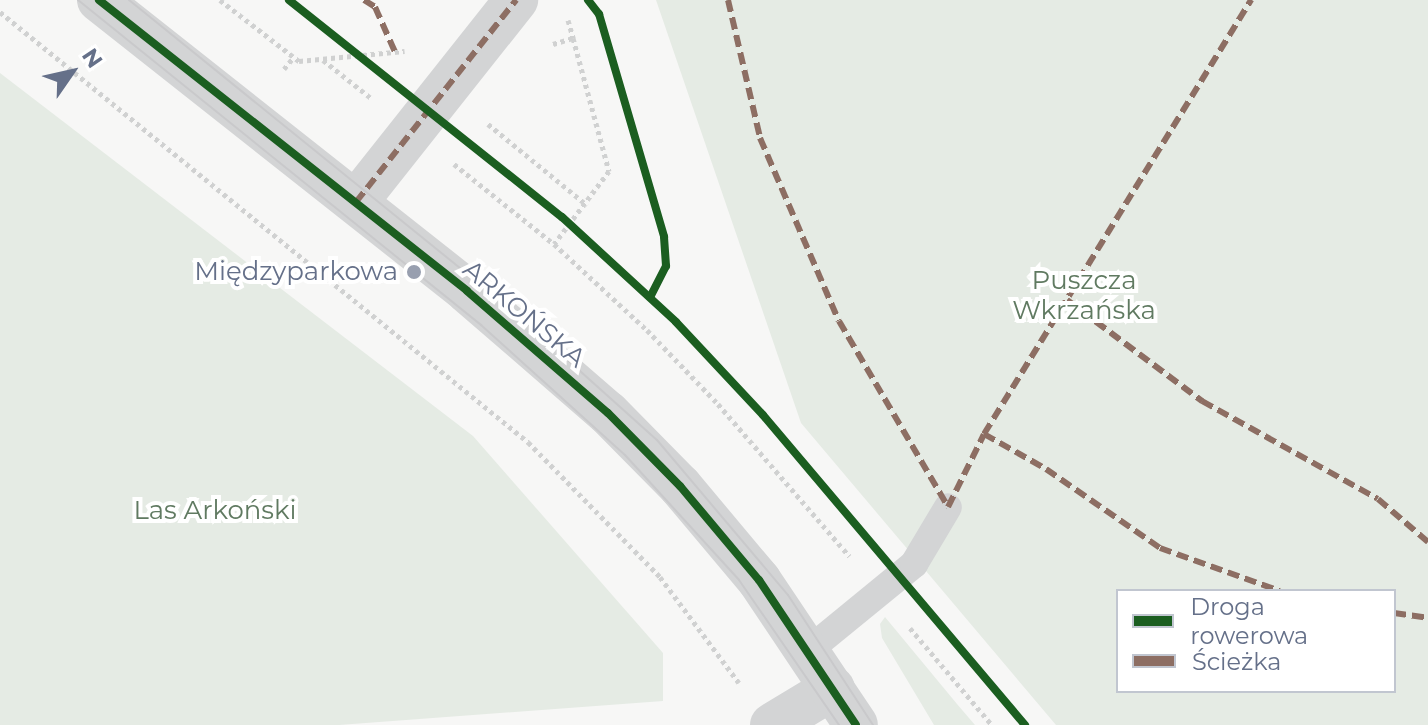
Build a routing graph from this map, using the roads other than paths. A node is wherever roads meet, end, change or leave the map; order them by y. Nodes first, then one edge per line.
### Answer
1 (99, 0) edge
2 (516, 0) edge
3 (356, 202) junction
4 (948, 507) dead end
5 (809, 650) junction
6 (833, 688) junction
7 (772, 725) edge
8 (856, 725) edge

1 - 3 street, ARKOŃSKA
2 - 3 street
3 - 5 street, ARKOŃSKA
4 - 5 lane
5 - 6 street, ARKOŃSKA
6 - 7 street
6 - 8 street, ARKOŃSKA

